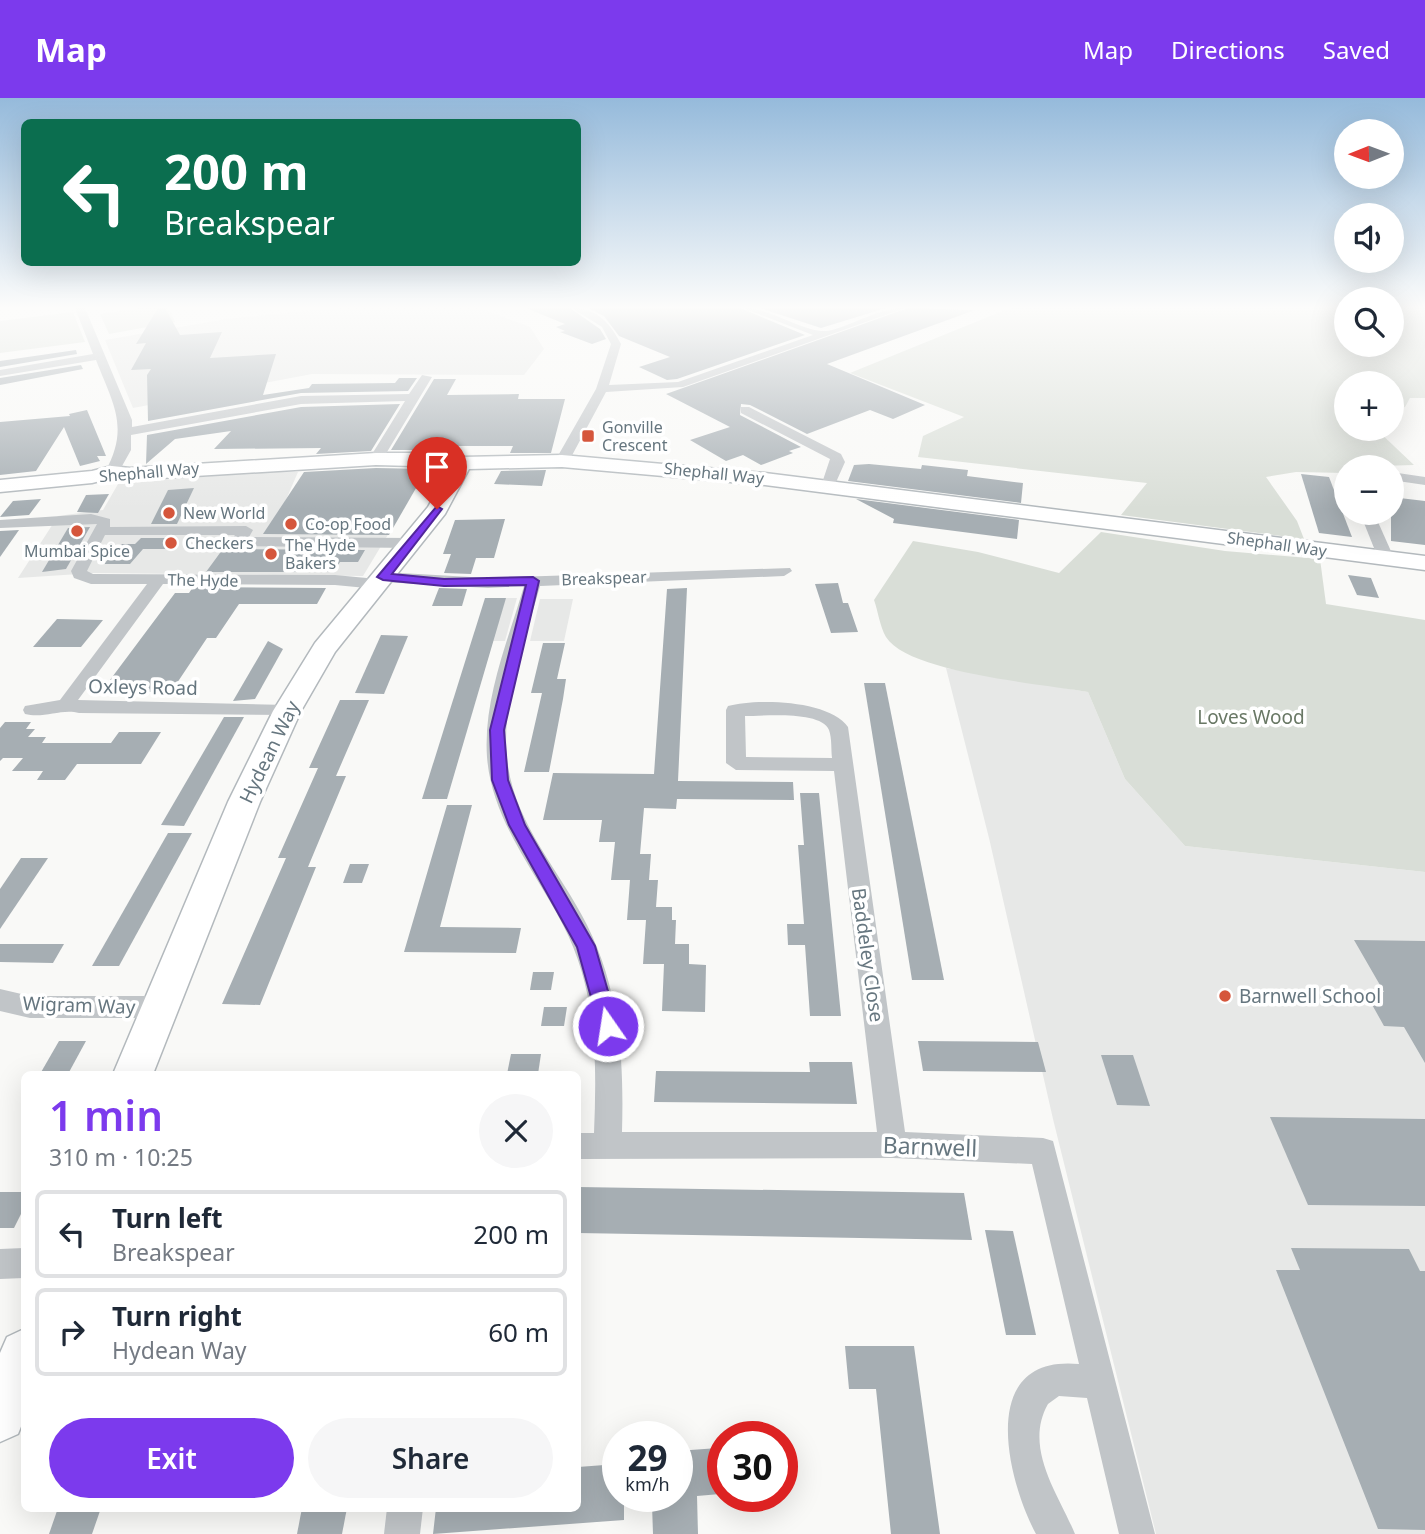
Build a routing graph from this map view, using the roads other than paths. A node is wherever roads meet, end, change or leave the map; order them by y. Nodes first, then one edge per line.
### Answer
1 (108, 375) edge
2 (606, 375) edge
3 (709, 375) edge
4 (426, 377) dead end
5 (602, 389) junction
6 (413, 397) junction
7 (745, 410) dead end
8 (127, 432) junction
9 (376, 459) junction
10 (562, 461) junction
11 (462, 463) junction
12 (112, 472) junction
13 (1404, 478) edge
14 (1425, 481) edge
15 (828, 486) junction
16 (1, 487) edge
17 (0, 524) edge
18 (1372, 525) edge
19 (103, 531) junction
20 (412, 543) junction
21 (1386, 558) junction
22 (1425, 564) edge
23 (784, 571) dead end
24 (159, 579) junction
25 (380, 580) junction
26 (533, 581) junction
27 (69, 703) junction
28 (32, 710) dead end
29 (287, 710) junction
30 (843, 765) junction
31 (0, 1000) edge
32 (159, 1007) junction
33 (134, 1071) edge
34 (893, 1144) junction
35 (581, 1146) edge
36 (607, 1146) junction
37 (21, 1263) edge
38 (0, 1264) edge
39 (21, 1362) edge
40 (1101, 1383) junction
41 (0, 1416) edge
42 (405, 1512) edge
43 (402, 1534) edge
44 (1057, 1534) edge
45 (1136, 1534) edge

1 - 8 street
2 - 5 street
3 - 5 street
4 - 6 street
5 - 10 street
6 - 8 street
6 - 9 street
7 - 15 street
8 - 12 street
9 - 11 street, Shephall Way
9 - 12 street, Shephall Way
10 - 11 street, Shephall Way
10 - 15 street, Shephall Way
11 - 20 street, Hydean Way
12 - 16 street, Shephall Way
13 - 14 street
15 - 21 street, Shephall Way
17 - 19 street
18 - 21 street
19 - 20 street
19 - 24 street, The Hyde
20 - 25 street, Hydean Way
21 - 22 street, Shephall Way
23 - 26 street, Breakspear
24 - 25 street, The Hyde
24 - 27 street, Oxleys Road
25 - 26 street, Breakspear
25 - 29 street, Hydean Way
26 - 36 street
27 - 28 street
27 - 29 street, Oxleys Road
29 - 32 street, Hydean Way
30 - 30 street, Baddeley Close
30 - 34 street, Baddeley Close
31 - 32 street, Wigram Way
32 - 33 street, Hydean Way
34 - 36 street, Barnwell
34 - 40 street, Barnwell
35 - 36 street, Barnwell
37 - 38 street
39 - 41 street
40 - 44 street
40 - 45 street, Barnwell
42 - 43 street

